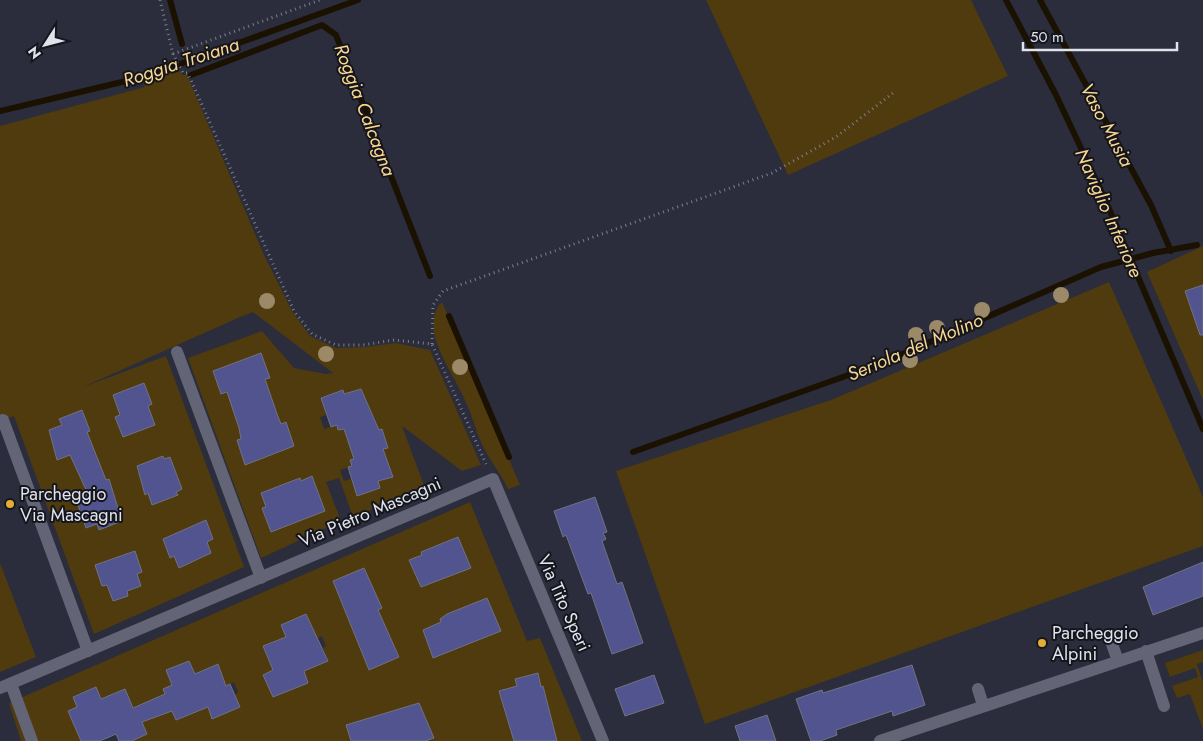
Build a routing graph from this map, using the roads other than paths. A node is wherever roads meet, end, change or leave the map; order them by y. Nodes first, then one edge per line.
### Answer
1 (176, 352) dead end
2 (3, 420) dead end
3 (493, 478) joint
4 (261, 578) junction
5 (1203, 633) edge
6 (1112, 644) dead end
7 (88, 651) junction
8 (1146, 652) junction
9 (1118, 660) junction
10 (6, 686) edge
11 (978, 689) dead end
12 (983, 705) junction
13 (1164, 706) dead end
14 (32, 741) edge
15 (603, 741) edge
16 (880, 741) edge

1 - 4 street
2 - 7 street
3 - 4 street, Via Pietro Mascagni
3 - 15 street, Via Tito Speri
4 - 7 street, Via Pietro Mascagni
5 - 8 street
6 - 9 street
7 - 10 street, Via Pietro Mascagni
8 - 9 street
8 - 13 street
9 - 12 street
10 - 14 street
11 - 12 street
12 - 16 street

